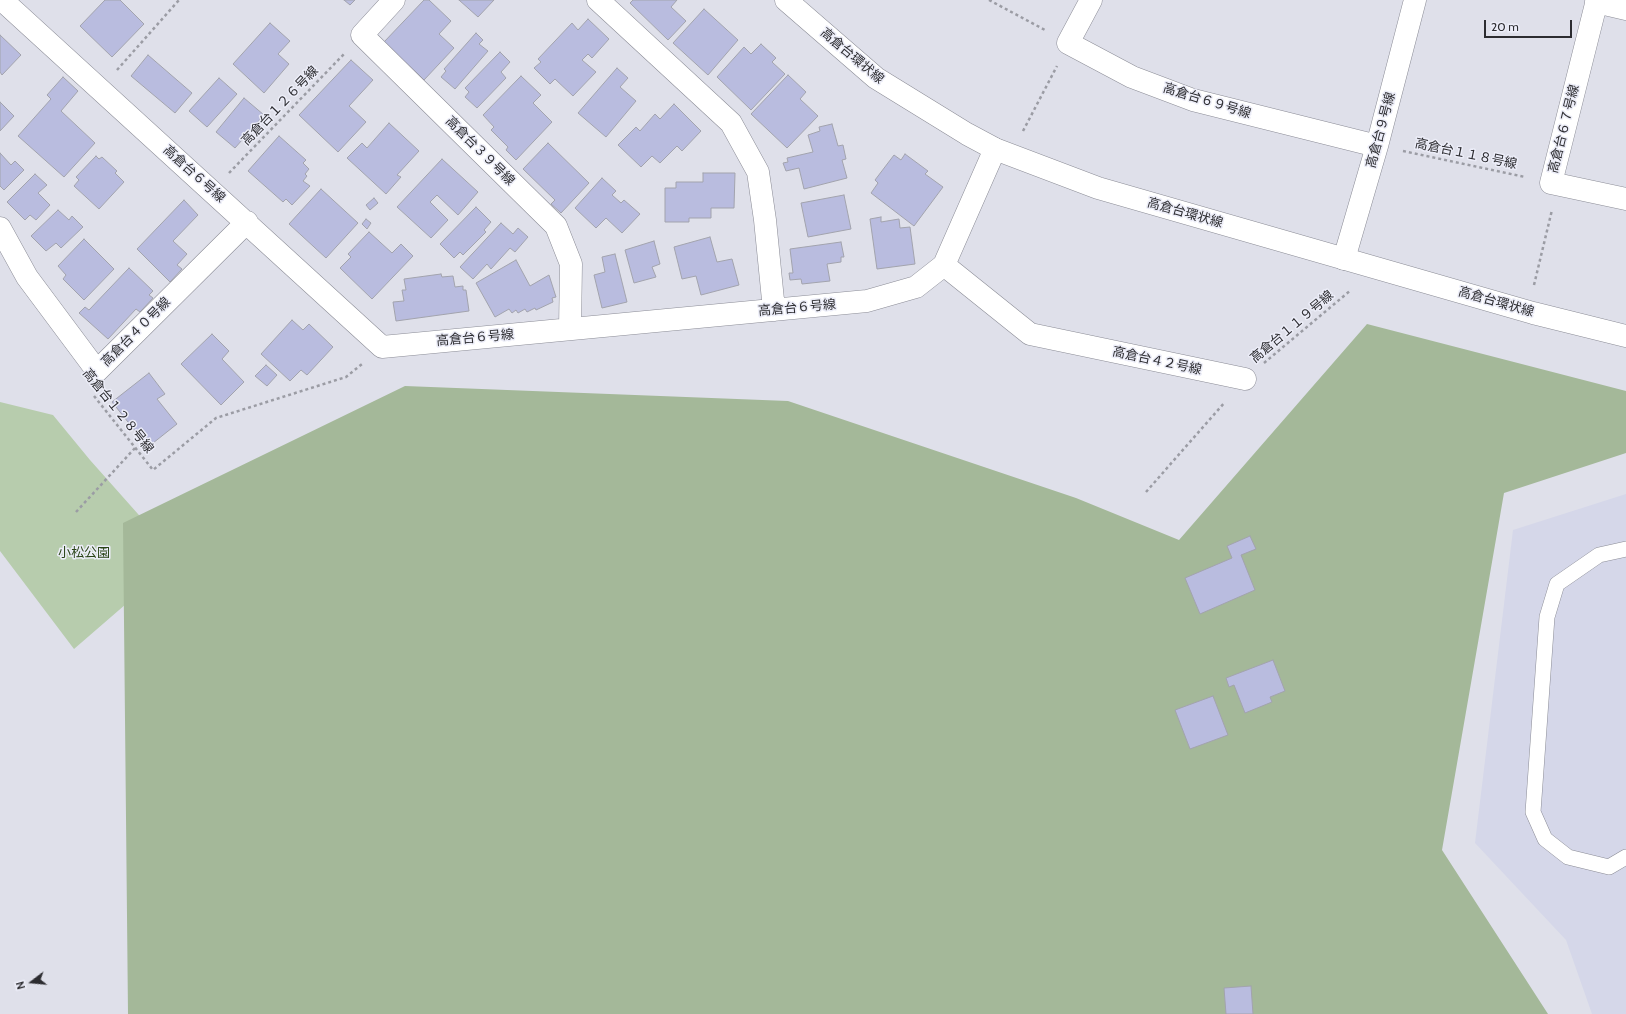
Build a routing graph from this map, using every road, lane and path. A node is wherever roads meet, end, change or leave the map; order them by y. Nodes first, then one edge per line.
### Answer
1 (2, 0) edge
2 (179, 0) edge
3 (394, 0) edge
4 (598, 0) edge
5 (786, 0) edge
6 (989, 0) edge
7 (1091, 0) edge
8 (1416, 0) edge
9 (1597, 1) edge
10 (1626, 9) edge
11 (362, 35) junction
12 (1068, 43) junction
13 (100, 89) junction
14 (1023, 132) dead end
15 (1377, 146) junction
16 (995, 149) junction
17 (1554, 183) junction
18 (212, 191) junction
19 (1626, 199) edge
20 (246, 222) junction
21 (0, 228) edge
22 (1344, 259) junction
23 (944, 265) junction
24 (1534, 285) dead end
25 (1351, 290) dead end
26 (774, 310) junction
27 (570, 329) junction
28 (1626, 336) edge
29 (382, 347) junction
30 (1245, 379) junction
31 (93, 394) dead end
32 (135, 448) junction
33 (1146, 492) dead end
34 (76, 512) dead end
35 (1626, 549) edge
36 (1626, 857) edge

1 - 13 street, 高倉台６号線
2 - 13 path
3 - 11 street
4 - 26 street
5 - 16 street, 高倉台環状線
6 - 12 path
7 - 12 street
8 - 15 street, 高倉台９号線
9 - 10 street
9 - 17 street, 高倉台６７号線
11 - 18 path, 高倉台１２６号線
11 - 27 street, 高倉台３９号線
12 - 14 path
12 - 15 street, 高倉台６９号線
13 - 18 street, 高倉台６号線
15 - 17 path, 高倉台１１８号線
15 - 22 street, 高倉台９号線
16 - 22 street, 高倉台環状線
16 - 23 street, 高倉台６号線
17 - 19 street, 高倉台６７号線
17 - 24 path
18 - 20 street, 高倉台６号線
20 - 21 street, 高倉台４０号線
20 - 29 street, 高倉台６号線
22 - 28 street, 高倉台環状線
23 - 26 street, 高倉台６号線
23 - 30 street, 高倉台４２号線
25 - 30 path, 高倉台１１９号線
26 - 27 street, 高倉台６号線
27 - 29 street, 高倉台６号線
29 - 32 path, 高倉台１２８号線
30 - 33 path
31 - 32 path, 高倉台１２８号線
32 - 34 path
35 - 36 lane

